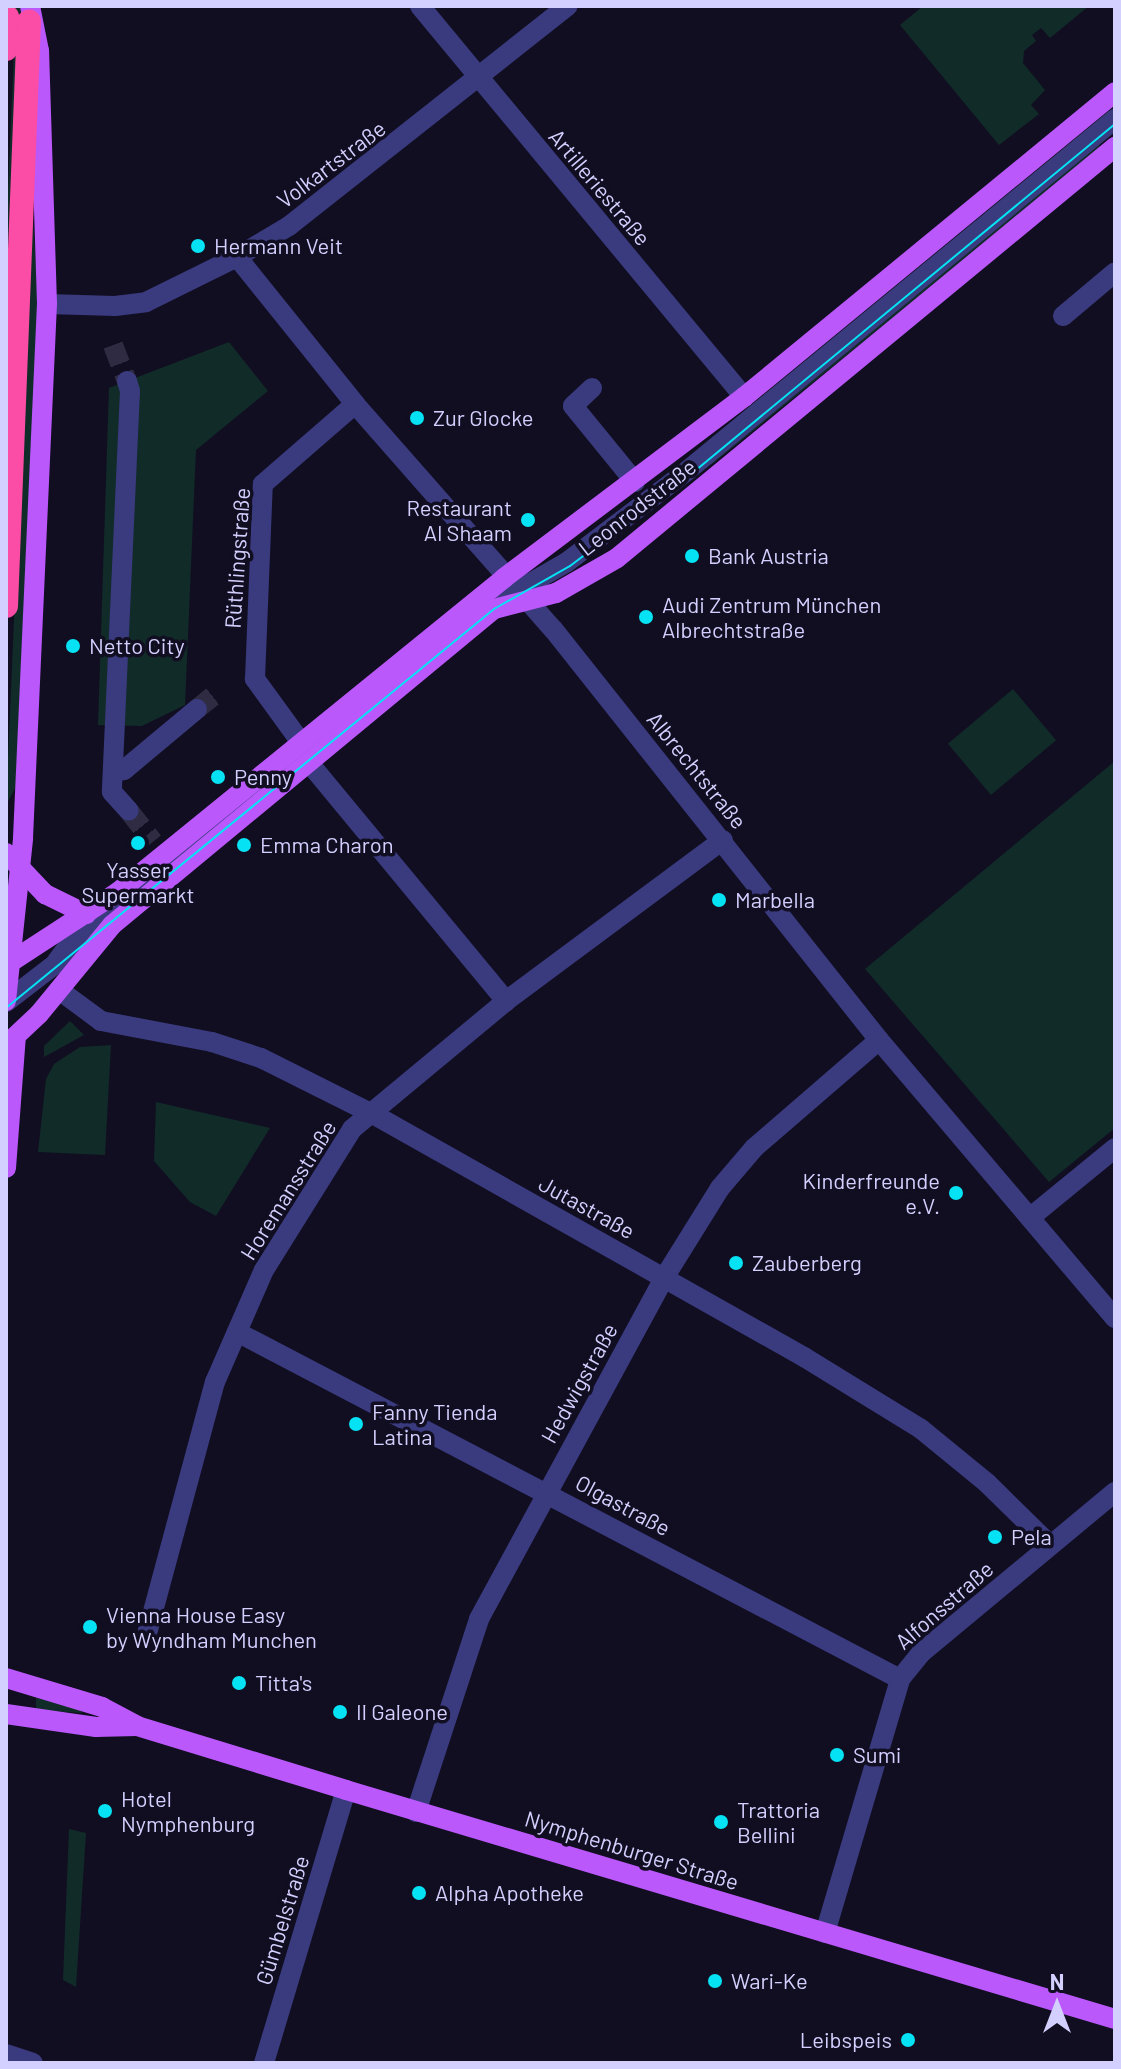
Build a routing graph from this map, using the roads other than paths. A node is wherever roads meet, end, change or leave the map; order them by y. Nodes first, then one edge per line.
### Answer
1 (420, 6) edge
2 (568, 6) edge
3 (16, 14) edge
4 (6, 49) edge
5 (479, 80) junction
6 (1115, 92) edge
7 (1115, 119) edge
8 (1115, 147) edge
9 (237, 257) junction
10 (1114, 273) edge
11 (47, 304) junction
12 (1063, 316) dead end
13 (127, 381) tunnel mouth
14 (592, 388) dead end
15 (744, 397) junction
16 (355, 404) junction
17 (635, 482) junction
18 (509, 596) junction
19 (6, 606) edge
20 (197, 709) tunnel mouth
21 (300, 741) junction
22 (310, 764) junction
23 (113, 772) junction
24 (25, 795) junction
25 (129, 811) tunnel mouth
26 (6, 814) edge
27 (723, 840) junction
28 (6, 853) edge
29 (21, 870) junction
30 (86, 914) junction
31 (98, 938) junction
32 (57, 961) junction
33 (9, 962) edge
34 (59, 990) junction
35 (506, 1001) junction
36 (6, 1002) edge
37 (11, 1040) edge
38 (879, 1040) junction
39 (371, 1113) junction
40 (1115, 1148) edge
41 (6, 1168) edge
42 (1032, 1216) junction
43 (664, 1278) junction
44 (1115, 1318) edge
45 (237, 1332) junction
46 (546, 1492) junction
47 (1115, 1492) edge
48 (1050, 1545) junction
49 (148, 1630) dead end
50 (6, 1678) edge
51 (900, 1679) junction
52 (6, 1714) edge
53 (137, 1726) junction
54 (346, 1790) junction
55 (416, 1812) junction
56 (825, 1933) junction
57 (1115, 2019) edge
58 (6, 2054) edge
59 (33, 2063) edge
60 (264, 2063) edge

1 - 5 street, Artilleriestraße
2 - 5 street, Volkartstraße
3 - 4 highway
3 - 11 main road
3 - 19 highway
5 - 9 street, Volkartstraße
5 - 15 street, Artilleriestraße
6 - 15 main road, Leonrodstraße
7 - 18 street
8 - 18 main road, Leonrodstraße
9 - 11 street, Volkartstraße
9 - 16 street, Albrechtstraße
10 - 12 street
11 - 24 main road
13 - 23 street
14 - 17 street
15 - 17 main road, Leonrodstraße
16 - 18 street, Albrechtstraße
16 - 21 street, Rüthlingstraße
17 - 18 main road, Leonrodstraße
18 - 21 main road, Leonrodstraße
18 - 22 main road, Leonrodstraße
18 - 27 street, Albrechtstraße
18 - 32 street
20 - 23 street
21 - 30 main road, Leonrodstraße
22 - 31 main road, Leonrodstraße
22 - 35 street
23 - 25 street
24 - 26 main road
24 - 29 main road
27 - 35 street, Horemansstraße
27 - 38 street, Albrechtstraße
28 - 29 main road
29 - 30 main road
29 - 33 main road
30 - 33 main road, Leonrodstraße
31 - 32 street
31 - 34 main road, Leonrodstraße
32 - 36 street
33 - 36 main road
34 - 37 main road, Leonrodstraße
34 - 39 street, Jutastraße
35 - 39 street, Horemansstraße
37 - 41 main road
38 - 42 street, Albrechtstraße
38 - 43 street, Hedwigstraße
39 - 43 street, Jutastraße
39 - 45 street, Horemansstraße
40 - 42 street
42 - 44 street, Albrechtstraße
43 - 46 street, Hedwigstraße
43 - 48 street, Jutastraße
45 - 46 street, Olgastraße
45 - 49 street, Horemansstraße
46 - 51 street, Olgastraße
46 - 55 street, Hedwigstraße
47 - 48 street, Alfonsstraße
48 - 51 street, Alfonsstraße
50 - 53 main road, Nymphenburger Straße
51 - 56 street, Alfonsstraße
52 - 53 main road, Nymphenburger Straße
53 - 54 main road, Nymphenburger Straße
54 - 55 main road, Nymphenburger Straße
54 - 60 street, Gümbelstraße
55 - 56 main road, Nymphenburger Straße
56 - 57 main road, Nymphenburger Straße
58 - 59 street

